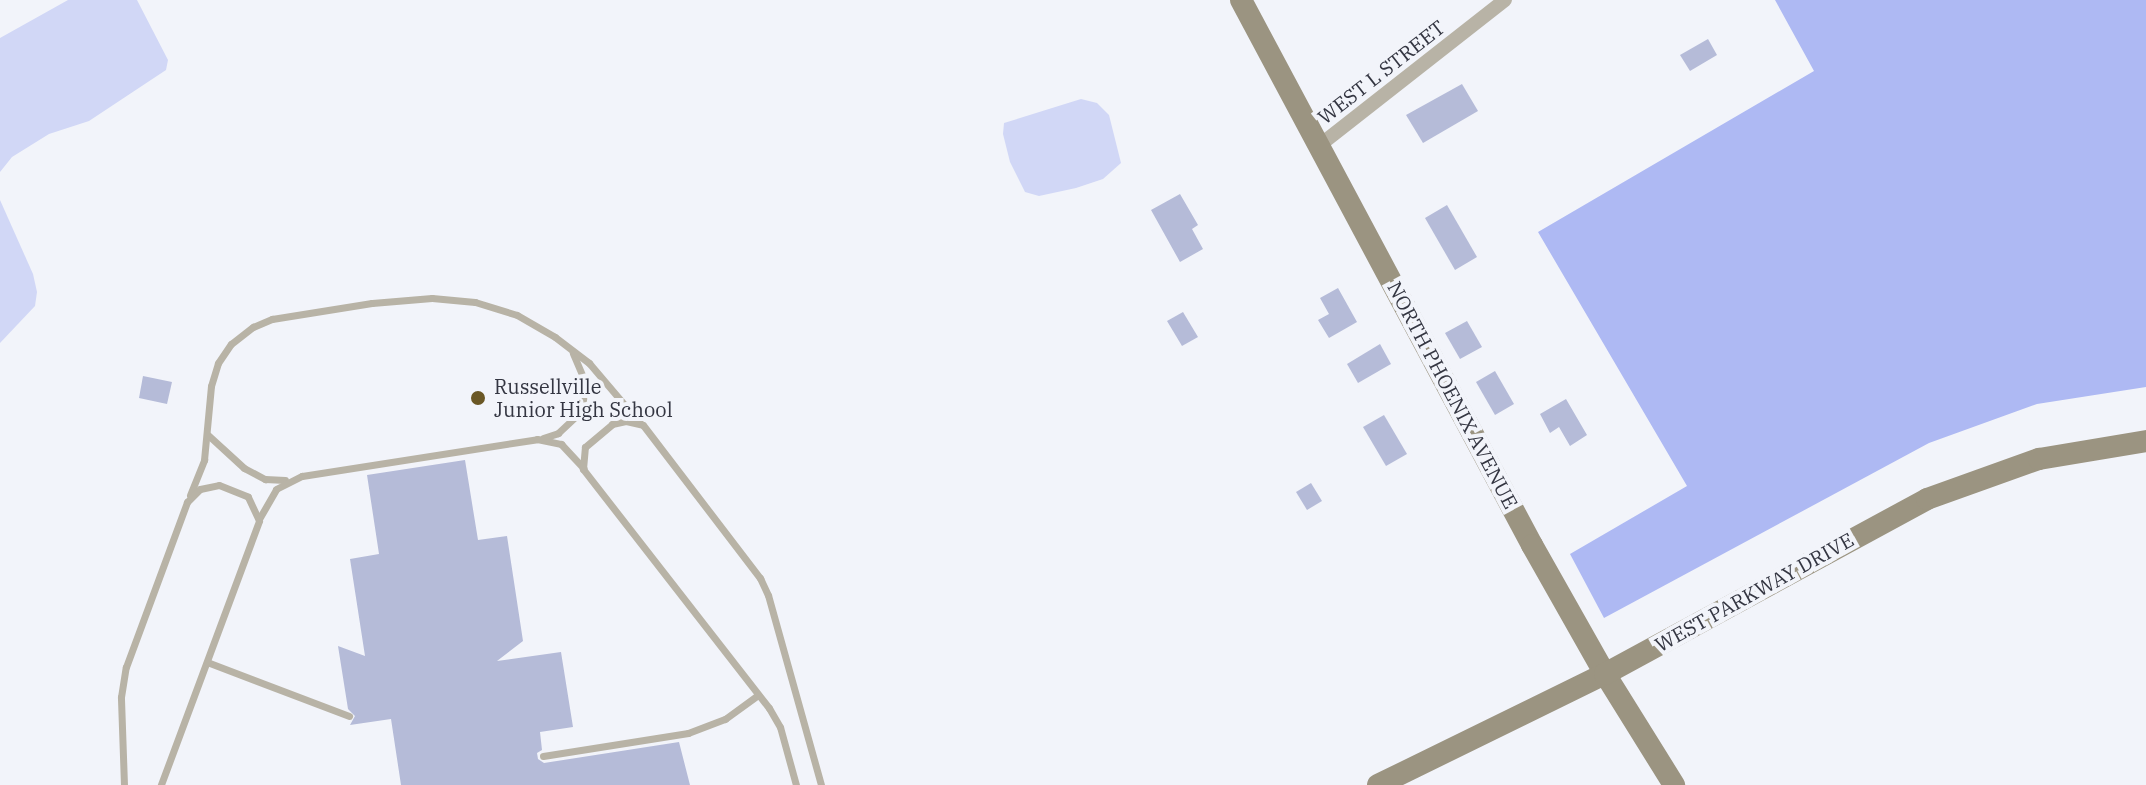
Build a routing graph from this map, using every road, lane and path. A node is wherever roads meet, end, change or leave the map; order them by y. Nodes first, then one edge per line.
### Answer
1 (1241, 0) edge
2 (1505, 0) edge
3 (1320, 145) junction
4 (570, 348) junction
5 (643, 425) junction
6 (208, 435) junction
7 (537, 439) junction
8 (2146, 441) edge
9 (583, 469) junction
10 (287, 480) junction
11 (187, 502) junction
12 (259, 521) junction
13 (207, 662) junction
14 (1605, 674) junction
15 (758, 695) junction
16 (349, 716) dead end
17 (543, 756) dead end
18 (124, 785) edge
19 (161, 785) edge
20 (796, 785) edge
21 (821, 785) edge
22 (1378, 785) edge
23 (1674, 785) edge

1 - 3 street, NORTH PHOENIX AVENUE
2 - 3 street, WEST L STREET
3 - 14 street, NORTH PHOENIX AVENUE
4 - 5 lane
4 - 6 lane
4 - 7 lane
5 - 9 lane
5 - 21 lane
6 - 10 lane
6 - 11 lane
7 - 9 lane
7 - 10 lane
8 - 14 street, WEST PARKWAY DRIVE
9 - 15 lane
10 - 12 lane
11 - 12 lane
11 - 18 lane
12 - 13 lane
13 - 16 lane
13 - 19 lane
14 - 22 street, WEST PARKWAY DRIVE
14 - 23 street, NORTH PHOENIX AVENUE
15 - 17 lane
15 - 20 lane

